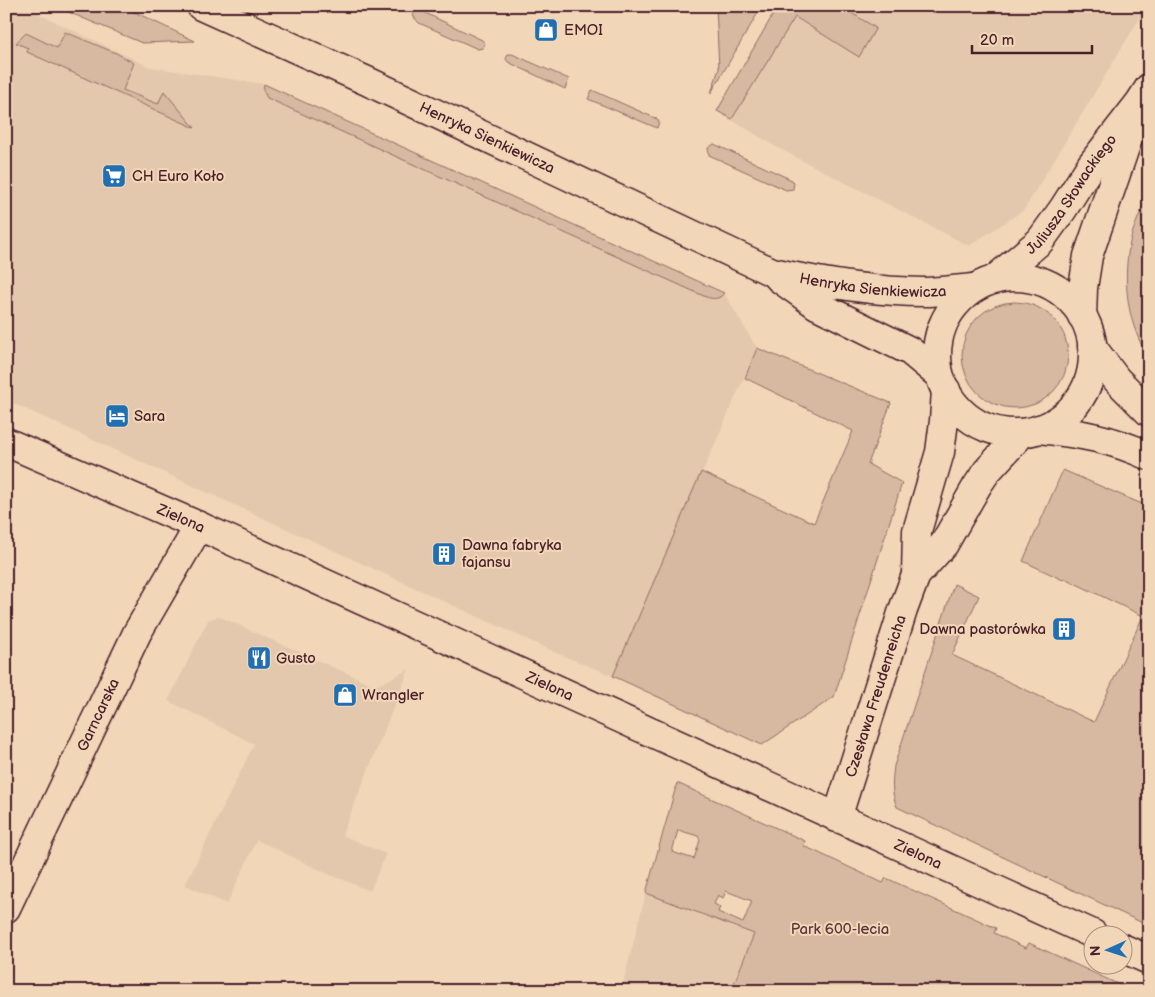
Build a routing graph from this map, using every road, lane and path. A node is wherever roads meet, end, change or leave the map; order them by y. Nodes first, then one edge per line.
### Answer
1 (201, 6) edge
2 (1144, 95) edge
3 (772, 272) junction
4 (985, 284) junction
5 (1082, 316) junction
6 (1092, 347) junction
7 (942, 383) junction
8 (1149, 412) edge
9 (1031, 431) junction
10 (6, 442) edge
11 (1149, 456) edge
12 (200, 526) junction
13 (916, 575) junction
14 (837, 818) junction
15 (6, 908) edge
16 (1082, 929) edge
17 (1132, 952) edge
18 (1149, 960) edge

1 - 3 street, Henryka Sienkiewicza
2 - 4 street, Juliusza Słowackiego
2 - 5 street, Juliusza Słowackiego
3 - 4 street, Henryka Sienkiewicza
3 - 7 street, Henryka Sienkiewicza
4 - 5 street
4 - 7 street
5 - 6 street
6 - 8 street
6 - 9 street
7 - 9 street
7 - 13 street, Czesława Freudenreicha
9 - 11 street
9 - 13 street, Czesława Freudenreicha
10 - 12 street, Zielona
12 - 14 street, Zielona
12 - 15 street, Garncarska
13 - 14 street, Czesława Freudenreicha
14 - 16 street, Zielona
17 - 18 street

